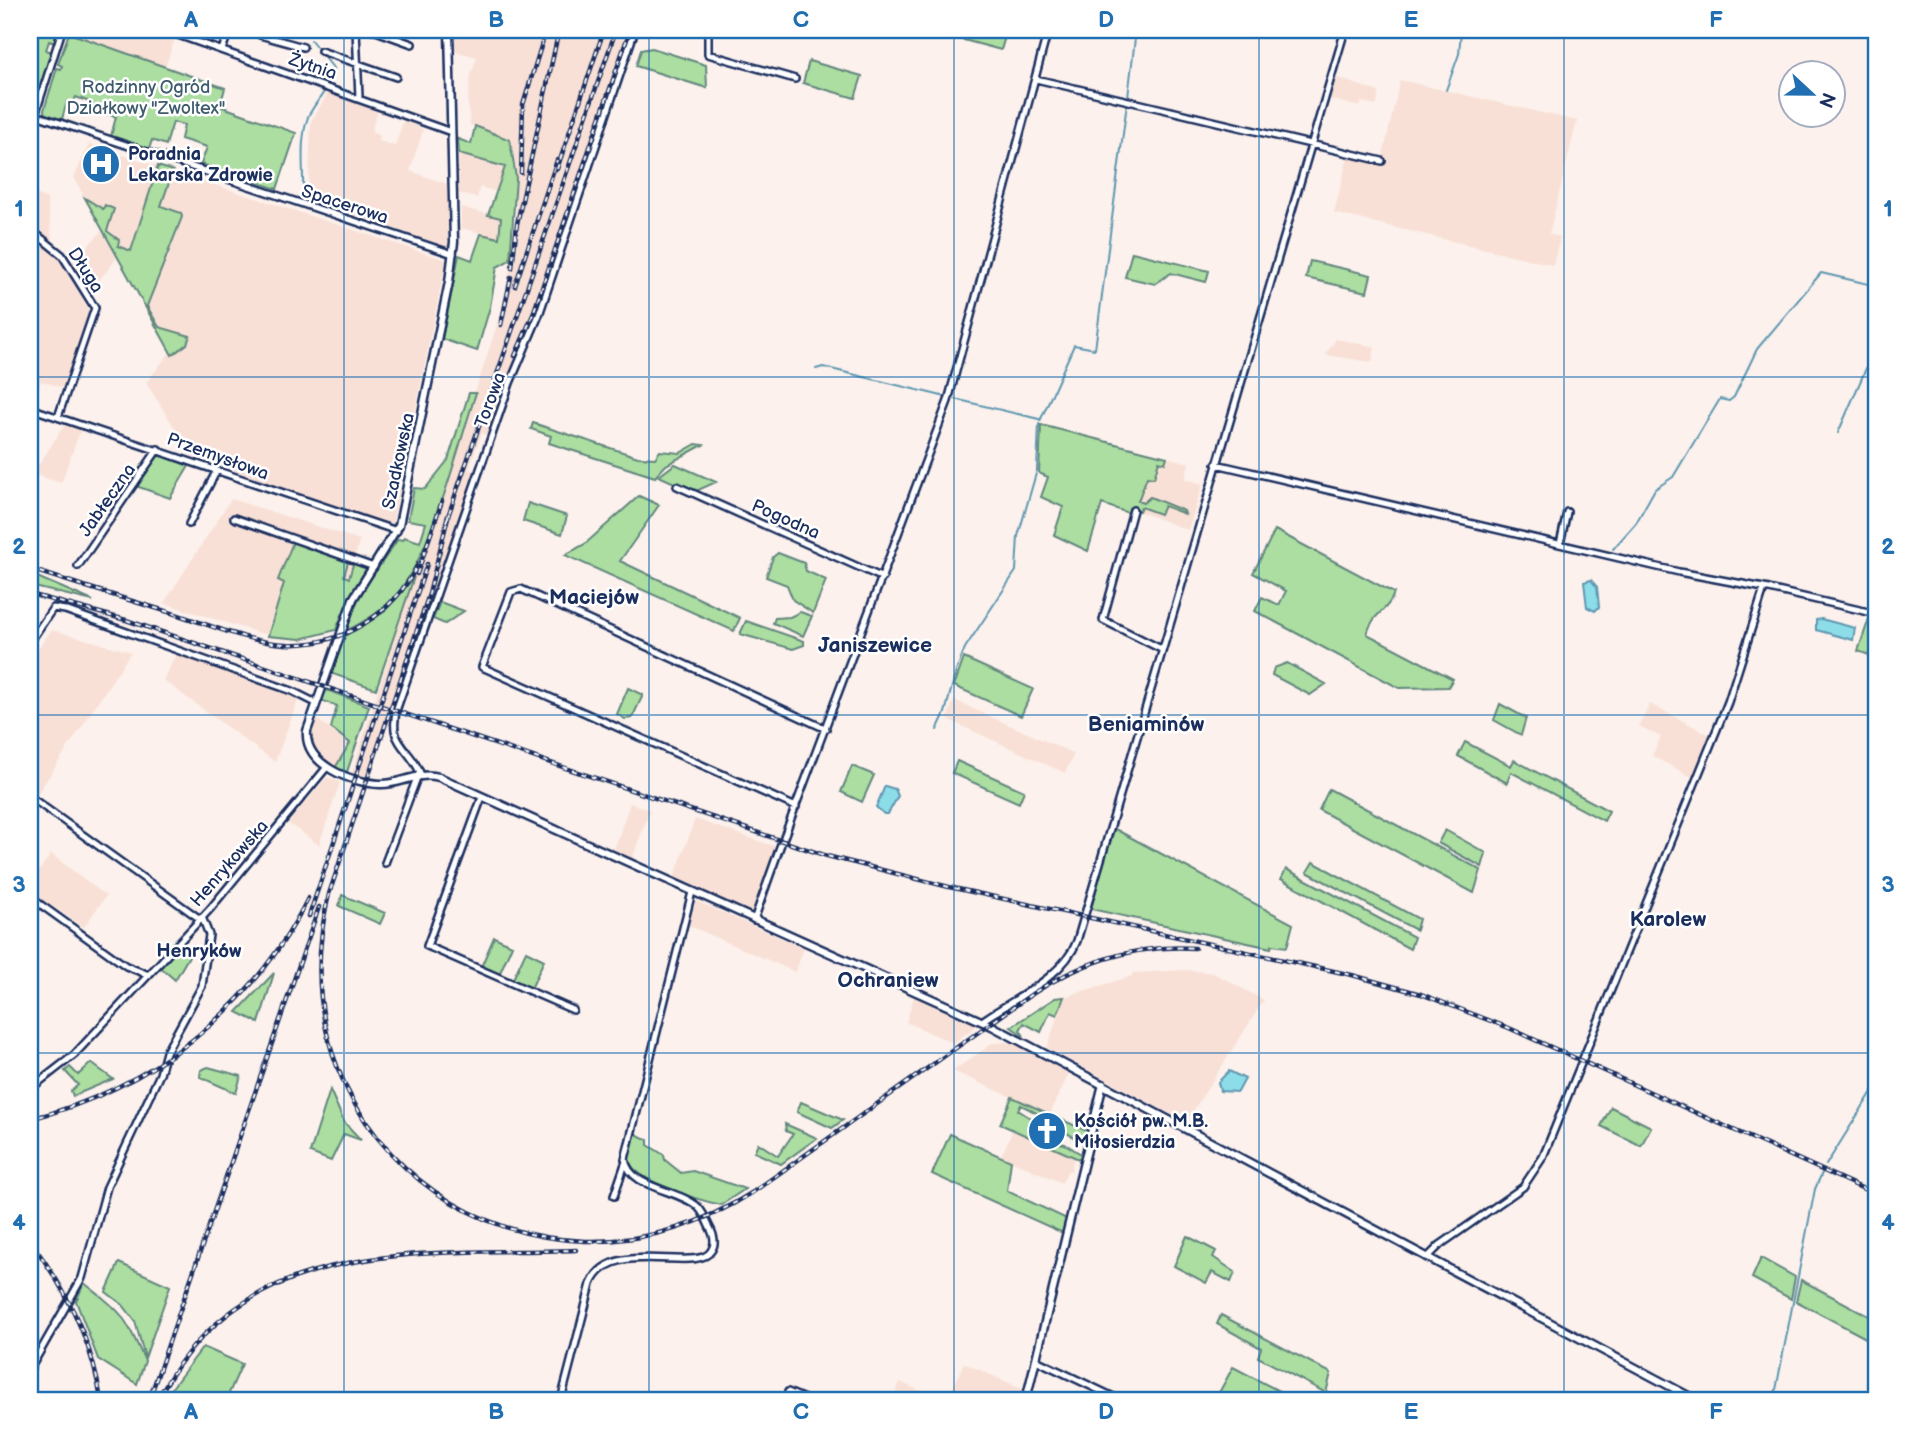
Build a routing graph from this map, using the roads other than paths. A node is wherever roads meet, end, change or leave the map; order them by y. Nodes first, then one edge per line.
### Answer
1 (62, 30) edge
2 (164, 30) edge
3 (229, 30) edge
4 (262, 30) edge
5 (356, 30) edge
6 (373, 30) edge
7 (449, 30) edge
8 (635, 30) edge
9 (708, 30) edge
10 (1048, 30) edge
11 (1345, 30) edge
12 (412, 44) dead end
13 (303, 47) dead end
14 (222, 50) junction
15 (321, 51) dead end
16 (357, 63) junction
17 (396, 77) dead end
18 (795, 79) dead end
19 (1036, 79) junction
20 (359, 97) junction
21 (32, 114) edge
22 (451, 132) junction
23 (1311, 145) junction
24 (1382, 161) dead end
25 (30, 229) edge
26 (453, 254) junction
27 (30, 408) edge
28 (58, 417) junction
29 (158, 449) junction
30 (1216, 464) junction
31 (216, 472) junction
32 (677, 486) dead end
33 (1133, 510) dead end
34 (1567, 512) dead end
35 (234, 518) dead end
36 (189, 524) dead end
37 (397, 531) junction
38 (1560, 544) junction
39 (78, 566) dead end
40 (374, 567) junction
41 (883, 578) junction
42 (1764, 589) junction
43 (1877, 614) edge
44 (30, 642) edge
45 (1161, 649) junction
46 (316, 703) junction
47 (826, 729) junction
48 (327, 767) junction
49 (423, 775) junction
50 (482, 797) junction
51 (33, 799) dead end
52 (796, 807) junction
53 (784, 836) dead end
54 (781, 844) dead end
55 (385, 863) dead end
56 (692, 892) junction
57 (30, 897) edge
58 (201, 918) junction
59 (754, 920) junction
60 (149, 975) junction
61 (573, 1010) dead end
62 (982, 1021) junction
63 (1103, 1084) junction
64 (30, 1089) edge
65 (625, 1164) junction
66 (614, 1196) dead end
67 (1427, 1258) junction
68 (1036, 1360) junction
69 (30, 1368) edge
70 (788, 1392) dead end
71 (561, 1400) edge
72 (807, 1400) edge
73 (1026, 1400) edge
74 (1120, 1400) edge
75 (1694, 1400) edge

1 - 21 street
2 - 14 street, Żytnia
3 - 14 street
4 - 13 street
5 - 16 street
6 - 12 street
7 - 22 street, Szadkowska
8 - 49 street, Torowa
9 - 18 street
10 - 19 street
11 - 23 street
14 - 20 street, Żytnia
15 - 16 street
16 - 17 street
16 - 20 street
19 - 23 street
19 - 41 street
20 - 22 street, Żytnia
21 - 26 street, Spacerowa
22 - 26 street, Szadkowska
23 - 24 street
23 - 30 street
25 - 28 street, Długa
26 - 37 street, Szadkowska
27 - 28 street, Przemysłowa
28 - 29 street, Przemysłowa
29 - 31 street, Przemysłowa
29 - 39 street, Jabłeczna
30 - 38 street
30 - 45 street
31 - 36 street
31 - 37 street, Przemysłowa
32 - 41 street, Pogodna
33 - 45 street
34 - 38 street
35 - 40 street
37 - 40 street, Szadkowska
38 - 42 street
40 - 46 street, Szadkowska
41 - 47 street
42 - 43 street
42 - 67 street
44 - 46 street
45 - 62 street
46 - 48 street, Szadkowska
47 - 52 street
47 - 52 street
48 - 49 street
48 - 58 street, Henrykowska
49 - 50 street
49 - 55 street
50 - 56 street
50 - 61 street
51 - 58 street
52 - 53 street
54 - 59 street
56 - 59 street
56 - 65 street
57 - 60 street
58 - 60 street, Henrykowska
58 - 69 street
59 - 62 street
60 - 64 street, Henrykowska
62 - 63 street
63 - 67 street
63 - 68 street
65 - 66 street
65 - 71 street
67 - 75 street
68 - 73 street
68 - 74 street
70 - 72 street

